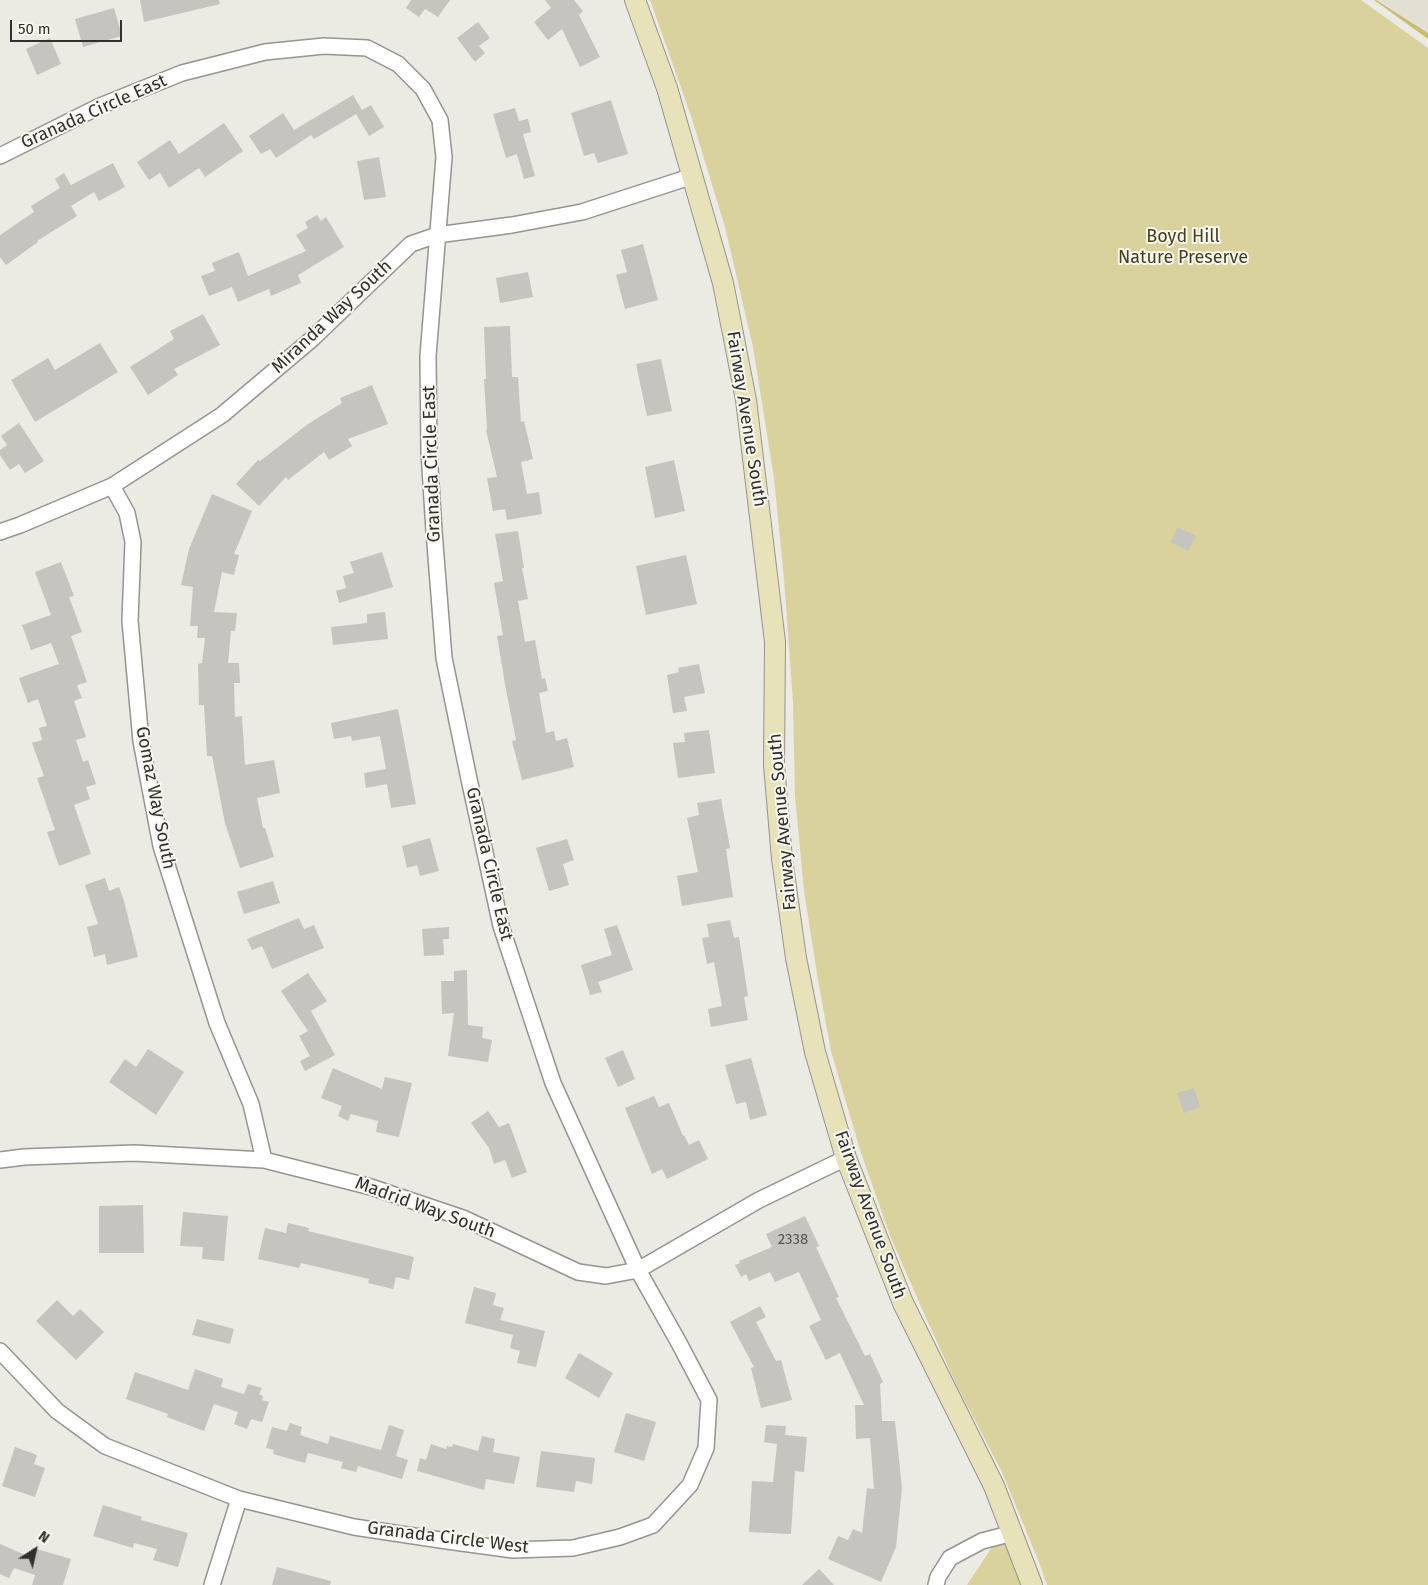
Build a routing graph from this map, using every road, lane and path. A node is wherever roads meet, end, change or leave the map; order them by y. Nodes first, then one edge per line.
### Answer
1 (635, 0) edge
2 (0, 156) edge
3 (693, 176) junction
4 (437, 235) junction
5 (112, 486) junction
6 (0, 532) edge
7 (846, 1158) junction
8 (0, 1160) edge
9 (264, 1160) junction
10 (638, 1270) junction
11 (0, 1351) edge
12 (238, 1499) junction
13 (1013, 1533) junction
14 (212, 1585) edge
15 (936, 1585) edge
16 (1032, 1585) edge

1 - 3 street, Fairway Avenue South
2 - 4 street, Granada Circle East
3 - 4 street, Miranda Way South
3 - 7 street, Fairway Avenue South
4 - 5 street, Miranda Way South
4 - 10 street, Granada Circle East
5 - 6 street, Miranda Way South
5 - 9 street, Gomaz Way South
7 - 10 street, Madrid Way South
7 - 13 street, Fairway Avenue South
8 - 9 street, Madrid Way South
9 - 10 street, Madrid Way South
10 - 12 street, Granada Circle West
11 - 12 street, Granada Circle West
12 - 14 street
13 - 15 street
13 - 16 street, Fairway Avenue South

